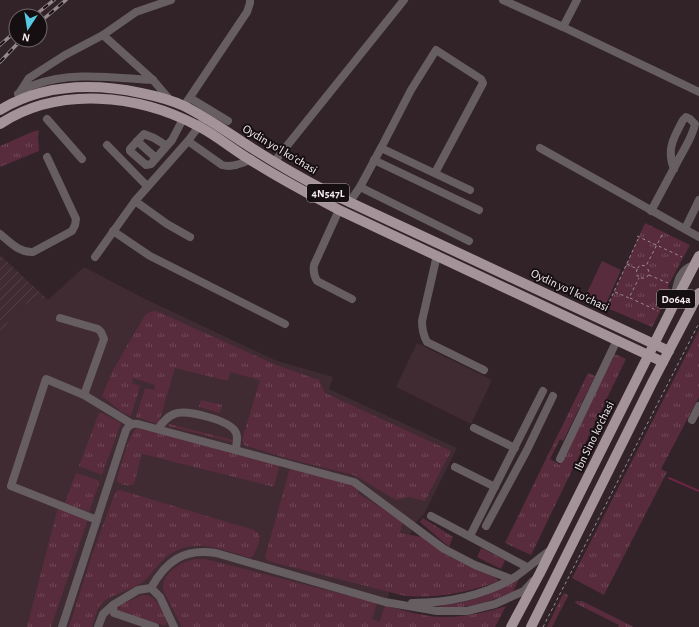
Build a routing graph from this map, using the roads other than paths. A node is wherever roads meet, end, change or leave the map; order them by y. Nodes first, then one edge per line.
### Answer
1 (171, 0) edge
2 (250, 0) edge
3 (404, 0) edge
4 (503, 0) edge
5 (577, 0) edge
6 (563, 27) junction
7 (103, 35) junction
8 (153, 80) junction
9 (699, 92) edge
10 (18, 94) junction
11 (170, 100) junction
12 (187, 102) junction
13 (4, 107) edge
14 (205, 118) junction
15 (47, 119) dead end
16 (183, 119) junction
17 (216, 119) junction
18 (228, 121) dead end
19 (0, 124) edge
20 (199, 126) junction
21 (136, 141) junction
22 (188, 141) junction
23 (107, 145) dead end
24 (167, 146) junction
25 (381, 148) junction
26 (540, 148) dead end
27 (48, 157) dead end
28 (156, 158) junction
29 (82, 159) dead end
30 (250, 160) junction
31 (374, 160) junction
32 (274, 162) junction
33 (674, 169) junction
34 (435, 173) junction
35 (148, 186) junction
36 (360, 187) junction
37 (470, 190) dead end
38 (699, 200) edge
39 (135, 201) junction
40 (349, 203) junction
41 (339, 210) junction
42 (479, 210) dead end
43 (651, 211) junction
44 (685, 229) junction
45 (113, 231) junction
46 (0, 234) edge
47 (190, 237) dead end
48 (699, 237) edge
49 (469, 241) dead end
50 (437, 255) junction
51 (95, 257) dead end
52 (696, 260) edge
53 (699, 292) edge
54 (352, 299) dead end
55 (60, 318) dead end
56 (285, 324) dead end
57 (618, 340) junction
58 (654, 343) junction
59 (668, 351) junction
60 (649, 355) junction
61 (663, 362) junction
62 (484, 370) dead end
63 (543, 391) dead end
64 (84, 395) junction
65 (553, 396) dead end
66 (699, 406) edge
67 (692, 420) dead end
68 (132, 424) junction
69 (474, 428) dead end
70 (158, 429) junction
71 (516, 446) junction
72 (236, 450) junction
73 (526, 450) junction
74 (560, 459) dead end
75 (455, 467) dead end
76 (495, 487) junction
77 (431, 516) dead end
78 (97, 520) junction
79 (486, 526) dead end
80 (470, 536) junction
81 (552, 548) junction
82 (527, 567) junction
83 (540, 573) junction
84 (511, 578) junction
85 (151, 588) junction
86 (385, 602) junction
87 (113, 605) junction
88 (62, 627) edge
89 (98, 627) edge
90 (155, 627) edge
91 (174, 627) edge
92 (511, 627) edge
93 (531, 627) edge

1 - 7 street
2 - 12 street
3 - 32 street
4 - 6 street
5 - 6 street
6 - 9 street
7 - 8 street
7 - 10 street
8 - 10 street
8 - 11 street
10 - 13 street
11 - 12 main road, Oydin yoʻl koʻchasi / 4N547L
11 - 13 main road, Oydin yoʻl koʻchasi / 4N547L
12 - 14 main road, Oydin yoʻl koʻchasi / 4N547L
12 - 17 street
14 - 17 main road, Oydin yoʻl koʻchasi / 4N547L
14 - 20 street
15 - 29 street
16 - 19 main road, Oydin yoʻl koʻchasi / 4N547L
16 - 20 main road, Oydin yoʻl koʻchasi / 4N547L
16 - 24 street
17 - 18 street
17 - 32 main road, Oydin yoʻl koʻchasi / 4N547L
20 - 22 street
20 - 30 main road, Oydin yoʻl koʻchasi / 4N547L
21 - 24 street
21 - 28 street
21 - 28 street
22 - 30 street
22 - 35 street
23 - 35 street
24 - 28 street
25 - 31 street
25 - 34 street
25 - 34 street
26 - 43 street
27 - 46 street
30 - 41 main road, Oydin yoʻl koʻchasi / 4N547L
31 - 36 street
31 - 42 street
32 - 40 main road, Oydin yoʻl koʻchasi / 4N547L
33 - 33 street
33 - 43 street
34 - 37 street
35 - 39 street
36 - 40 street
36 - 49 street
38 - 44 street
39 - 45 street
39 - 47 street
40 - 58 main road, Oydin yoʻl koʻchasi / 4N547L
41 - 50 main road, Oydin yoʻl koʻchasi / 4N547L
41 - 54 street
43 - 44 street
44 - 48 street
45 - 51 street
45 - 56 street
50 - 57 main road, Oydin yoʻl koʻchasi / 4N547L
50 - 62 street
52 - 58 main road, Ibn Sino ko'chasi / D064a
53 - 59 main road, D064a
55 - 64 street
57 - 60 main road, Oydin yoʻl koʻchasi / 4N547L
57 - 74 street
58 - 59 main road, Oydin yoʻl koʻchasi
58 - 60 main road, Ibn Sino ko'chasi / D064a
59 - 61 main road, D064a
60 - 61 main road, Oydin yoʻl koʻchasi / 4N547L
60 - 81 main road, Ibn Sino ko'chasi / D064a
61 - 93 main road, D064a
63 - 71 street
64 - 68 street
64 - 78 street
65 - 73 street
66 - 67 street
68 - 70 street
68 - 78 street
69 - 71 street
70 - 72 street
70 - 72 street
71 - 73 street
71 - 76 street
72 - 84 street
73 - 79 street
75 - 76 street
76 - 80 street
77 - 80 street
78 - 88 street
80 - 82 street
81 - 82 street
81 - 83 main road, Ibn Sino ko'chasi / D064a
82 - 84 street
83 - 86 street
83 - 92 main road, Ibn Sino ko'chasi / D064a
84 - 86 street
85 - 86 street
85 - 87 street
85 - 91 street
87 - 89 street
87 - 90 street

